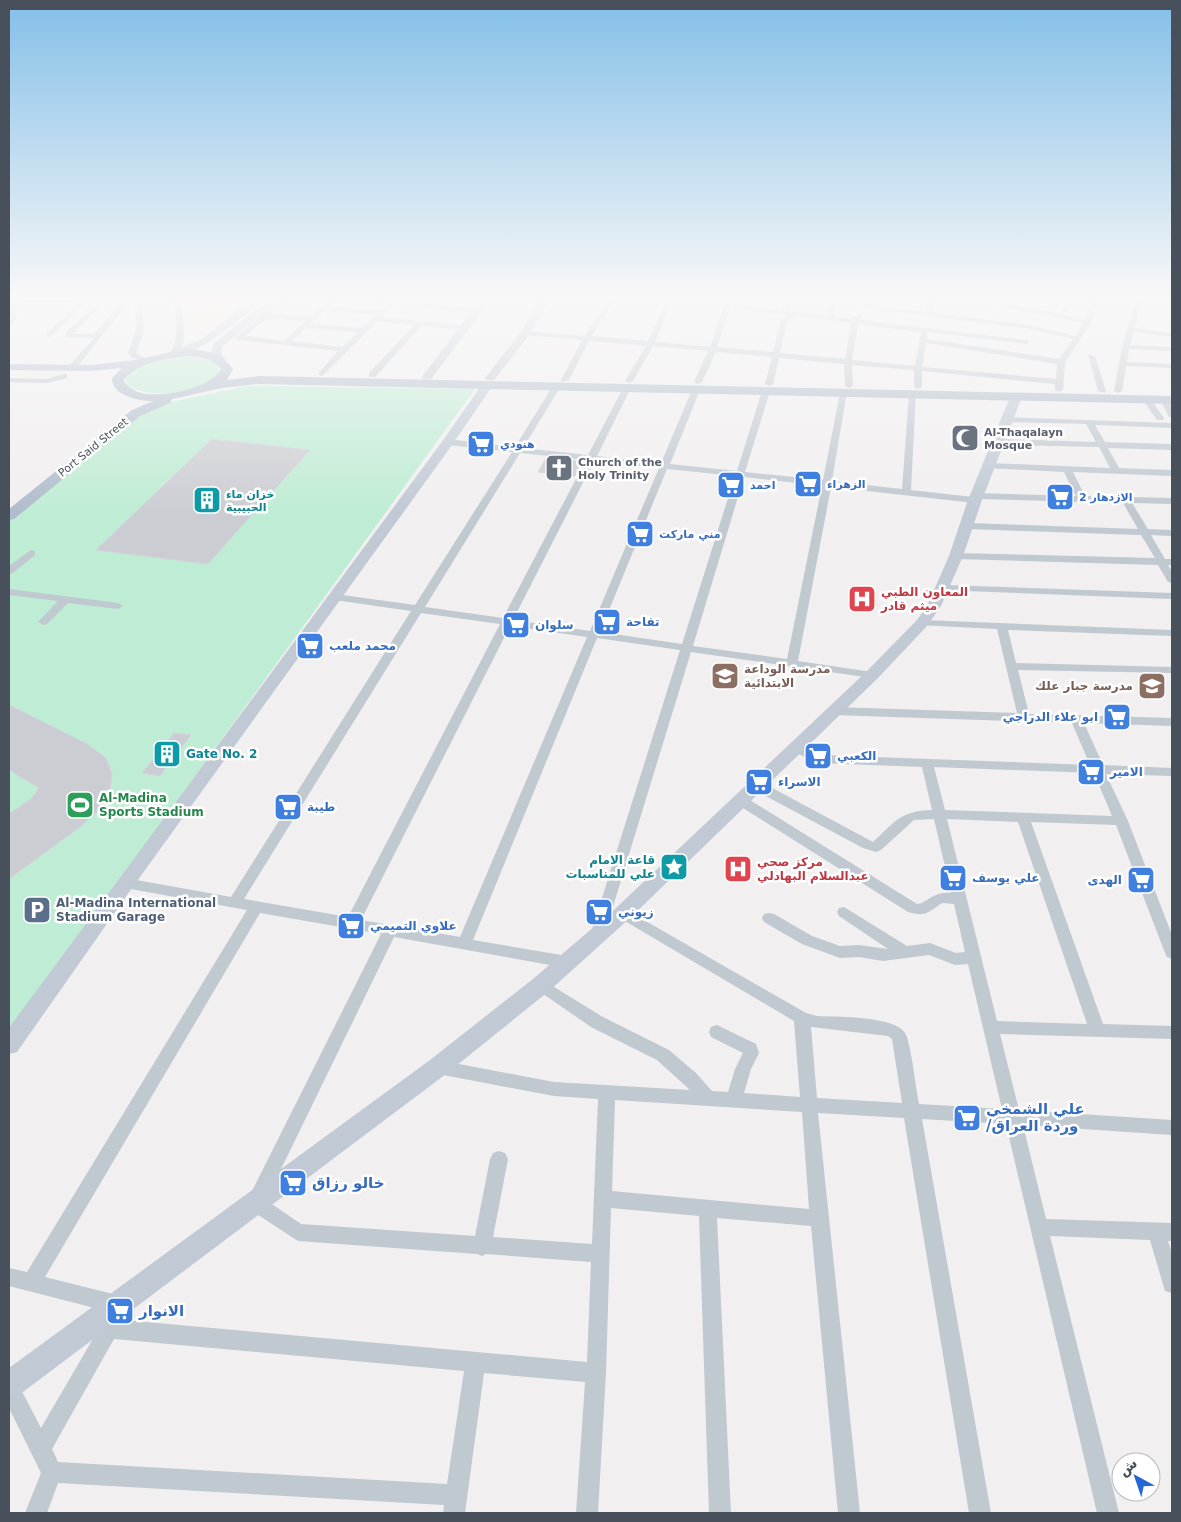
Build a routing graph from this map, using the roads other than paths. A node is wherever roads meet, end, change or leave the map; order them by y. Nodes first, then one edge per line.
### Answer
1 (56, 371) edge
2 (75, 371) edge
3 (124, 371) edge
4 (225, 371) edge
5 (246, 371) edge
6 (325, 371) edge
7 (377, 371) edge
8 (431, 371) edge
9 (496, 371) edge
10 (568, 371) edge
11 (635, 371) edge
12 (703, 371) edge
13 (772, 371) edge
14 (847, 371) edge
15 (918, 371) edge
16 (942, 371) edge
17 (1060, 371) edge
18 (1096, 371) edge
19 (1122, 371) edge
20 (67, 372) junction
21 (322, 374) junction
22 (9, 375) edge
23 (372, 376) junction
24 (426, 377) junction
25 (9, 380) edge
26 (488, 381) junction
27 (561, 383) junction
28 (628, 384) junction
29 (697, 386) junction
30 (1059, 386) junction
31 (768, 387) junction
32 (207, 388) junction
33 (846, 389) junction
34 (916, 391) junction
35 (1102, 391) junction
36 (1118, 392) junction
37 (186, 394) junction
38 (1016, 396) junction
39 (124, 398) junction
40 (1169, 398) edge
41 (1146, 400) junction
42 (1172, 415) edge
43 (1160, 418) dead end
44 (1007, 419) junction
45 (1089, 422) junction
46 (1172, 425) edge
47 (448, 442) junction
48 (998, 442) junction
49 (1102, 445) junction
50 (1172, 447) edge
51 (517, 449) junction
52 (591, 458) junction
53 (664, 466) junction
54 (989, 466) junction
55 (1067, 469) junction
56 (1116, 471) junction
57 (1172, 473) edge
58 (740, 474) junction
59 (826, 484) junction
60 (906, 492) junction
61 (976, 498) junction
62 (1082, 499) junction
63 (9, 500) edge
64 (1126, 500) junction
65 (1172, 501) edge
66 (9, 516) edge
67 (967, 526) junction
68 (1144, 532) junction
69 (1172, 533) edge
70 (31, 553) dead end
71 (956, 556) junction
72 (1167, 562) edge
73 (9, 571) edge
74 (1172, 580) edge
75 (943, 588) junction
76 (9, 592) edge
77 (1172, 596) edge
78 (334, 598) junction
79 (66, 599) junction
80 (118, 606) dead end
81 (417, 610) junction
82 (43, 622) dead end
83 (506, 622) junction
84 (922, 623) junction
85 (1002, 626) junction
86 (1172, 632) edge
87 (593, 635) junction
88 (686, 648) junction
89 (792, 664) junction
90 (1012, 666) junction
91 (1172, 670) edge
92 (872, 676) junction
93 (834, 711) junction
94 (1024, 718) junction
95 (1076, 719) junction
96 (1172, 722) edge
97 (795, 748) junction
98 (927, 763) junction
99 (1099, 769) junction
100 (1172, 772) edge
101 (756, 785) junction
102 (740, 800) junction
103 (940, 814) junction
104 (1023, 817) junction
105 (1121, 821) junction
106 (126, 882) junction
107 (961, 899) junction
108 (235, 902) junction
109 (257, 906) junction
110 (844, 912) dead end
111 (623, 913) junction
112 (769, 918) dead end
113 (352, 923) junction
114 (390, 930) junction
115 (597, 936) junction
116 (464, 944) junction
117 (903, 951) junction
118 (1172, 953) edge
119 (975, 958) junction
120 (568, 962) junction
121 (541, 985) junction
122 (802, 1018) junction
123 (992, 1028) junction
124 (1097, 1029) junction
125 (717, 1032) dead end
126 (1172, 1033) edge
127 (9, 1045) edge
128 (438, 1067) junction
129 (607, 1092) junction
130 (707, 1098) junction
131 (734, 1100) junction
132 (810, 1106) junction
133 (911, 1112) junction
134 (1013, 1117) junction
135 (1172, 1127) edge
136 (499, 1159) dead end
137 (603, 1199) junction
138 (255, 1202) junction
139 (708, 1208) junction
140 (819, 1218) junction
141 (1039, 1228) junction
142 (1164, 1232) edge
143 (482, 1247) junction
144 (601, 1254) junction
145 (9, 1277) edge
146 (31, 1284) junction
147 (1172, 1284) edge
148 (118, 1304) junction
149 (87, 1327) junction
150 (110, 1329) junction
151 (476, 1363) junction
152 (596, 1373) junction
153 (9, 1386) edge
154 (40, 1449) junction
155 (52, 1472) junction
156 (456, 1504) edge
157 (36, 1513) edge
158 (587, 1513) edge
159 (720, 1513) edge
160 (848, 1513) edge
161 (980, 1513) edge
162 (1108, 1513) edge

1 - 20 main road
2 - 20 main road
3 - 39 main road
4 - 32 main road
5 - 21 main road
6 - 21 street
7 - 23 street
8 - 24 street
9 - 26 street
10 - 27 street
11 - 28 street
12 - 29 street
13 - 31 street
14 - 33 street
15 - 34 street
16 - 30 street
17 - 30 street
18 - 35 street
19 - 36 street
20 - 22 main road
20 - 25 street
20 - 39 main road
21 - 23 main road
23 - 24 main road
24 - 26 main road
26 - 27 main road
26 - 32 main road
26 - 47 street
27 - 28 main road
27 - 51 street
28 - 29 main road
28 - 52 street
29 - 31 main road
29 - 53 street
30 - 34 main road
30 - 35 main road
31 - 33 main road
31 - 58 street
32 - 37 main road
33 - 34 main road
33 - 59 street
34 - 38 main road
34 - 60 street
35 - 36 main road
36 - 40 main road
37 - 39 main road
37 - 66 main road, Port Said Street
38 - 41 main road
38 - 44 street
39 - 63 main road, Port Said Street
40 - 41 main road
40 - 42 street
41 - 43 street
44 - 45 street
44 - 48 street
45 - 46 street
45 - 49 street
47 - 51 street
47 - 78 street
48 - 49 street
48 - 54 street
49 - 50 street
49 - 56 street
51 - 52 street
51 - 81 street
52 - 53 street
52 - 83 street
53 - 58 street
53 - 87 street
54 - 55 street
54 - 61 street
55 - 56 street
55 - 62 street
56 - 57 street
58 - 59 street
58 - 88 street
59 - 60 street
59 - 89 street
60 - 61 street
61 - 62 street
61 - 67 street
62 - 64 street
64 - 65 street
64 - 68 street
67 - 68 street
67 - 71 street
68 - 69 street
68 - 72 street
70 - 73 street
71 - 72 street
71 - 75 street
72 - 74 street
75 - 77 street
75 - 84 street
76 - 79 street
78 - 81 street
78 - 106 street
79 - 80 street
79 - 82 street
81 - 83 street
81 - 108 street
83 - 87 street
83 - 113 street
84 - 85 street
84 - 92 street
85 - 86 street
85 - 90 street
87 - 88 street
87 - 116 street
88 - 89 street
88 - 115 street
89 - 92 street
90 - 91 street
90 - 94 street
92 - 93 street
93 - 94 street
93 - 97 street
94 - 95 street
95 - 96 street
95 - 99 street
97 - 98 street
97 - 101 street
98 - 99 street
98 - 103 street
99 - 100 street
99 - 105 street
101 - 102 street
101 - 103 street
102 - 107 street
102 - 111 street
103 - 104 street
103 - 107 street
104 - 105 street
104 - 124 street
105 - 118 street
106 - 108 street
106 - 127 street
107 - 119 street
108 - 109 street
109 - 113 street
109 - 146 street
110 - 117 street
111 - 115 street
111 - 122 street
112 - 117 street
113 - 114 street
114 - 116 street
114 - 138 street
115 - 120 street
116 - 120 street
117 - 119 street
119 - 123 street
120 - 121 street
121 - 128 street
121 - 130 street
122 - 132 street
122 - 133 street
123 - 124 street
123 - 134 street
124 - 126 street
125 - 131 street
128 - 129 street
128 - 138 street
129 - 130 street
129 - 137 street
130 - 131 street
131 - 132 street
132 - 133 street
132 - 140 street
133 - 134 street
133 - 161 street
134 - 135 street
134 - 141 street
136 - 143 street
137 - 139 street
137 - 144 street
138 - 143 street
138 - 148 street
139 - 140 street
139 - 159 street
140 - 160 street
141 - 142 street
141 - 162 street
142 - 147 street
143 - 144 street
144 - 152 street
145 - 146 street
146 - 148 street
148 - 149 street
149 - 150 street
149 - 153 street
150 - 151 street
150 - 154 street
151 - 152 street
151 - 156 street
152 - 158 street
153 - 154 street
154 - 155 street
155 - 156 street
155 - 157 street

